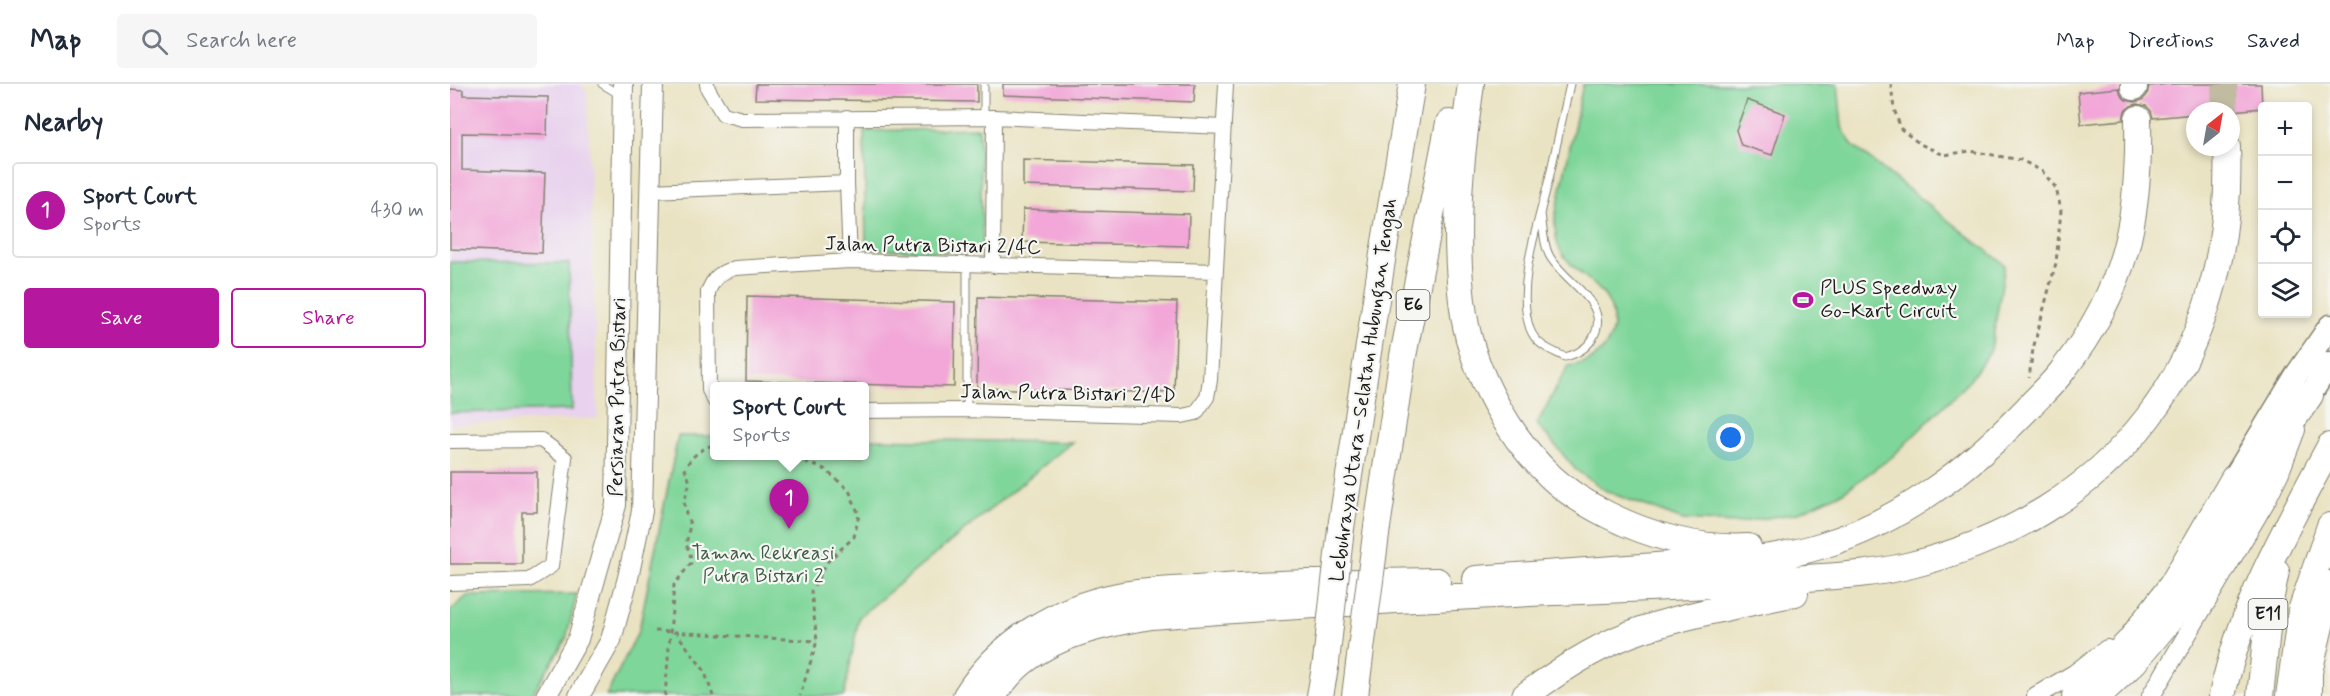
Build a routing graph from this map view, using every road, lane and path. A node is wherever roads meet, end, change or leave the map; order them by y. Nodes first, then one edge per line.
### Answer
1 (602, 84) edge
2 (653, 84) edge
3 (707, 84) edge
4 (984, 84) edge
5 (1226, 84) edge
6 (1412, 84) edge
7 (1456, 84) edge
8 (1471, 84) edge
9 (1570, 84) edge
10 (1892, 84) edge
11 (623, 90) edge
12 (847, 117) junction
13 (989, 117) junction
14 (2139, 119) dead end
15 (1224, 127) junction
16 (2227, 156) edge
17 (847, 183) junction
18 (650, 191) junction
19 (1541, 213) junction
20 (850, 261) junction
21 (967, 265) junction
22 (993, 266) junction
23 (1216, 271) junction
24 (2330, 326) edge
25 (2330, 363) edge
26 (2028, 381) dead end
27 (710, 392) edge
28 (2310, 394) junction
29 (967, 410) junction
30 (869, 411) edge
31 (450, 441) edge
32 (710, 446) edge
33 (2330, 446) edge
34 (799, 460) edge
35 (2234, 478) junction
36 (2330, 526) edge
37 (2283, 534) junction
38 (1820, 546) junction
39 (1853, 574) junction
40 (450, 583) edge
41 (2330, 584) edge
42 (655, 631) dead end
43 (669, 631) junction
44 (675, 631) junction
45 (817, 641) junction
46 (546, 696) edge
47 (579, 696) edge
48 (664, 696) edge
49 (713, 696) edge
50 (800, 696) edge
51 (966, 696) edge
52 (993, 696) edge
53 (1320, 696) edge
54 (1355, 696) edge
55 (1525, 696) edge
56 (2036, 696) edge
57 (2075, 696) edge
58 (2098, 696) edge
59 (2151, 696) edge
60 (2222, 696) edge
61 (2260, 696) edge
62 (2289, 696) edge
63 (2309, 696) edge

1 - 11 lane
2 - 18 main road, Persiaran Putra Bistari
3 - 12 street
4 - 13 lane
5 - 15 street
6 - 53 highway, Lebuhraya Utara–Selatan Hubungan Tengah / E6, bridge
7 - 54 highway, Lebuhraya Utara–Selatan Hubungan Tengah / E6, bridge
8 - 38 highway
9 - 19 lane
10 - 26 path
11 - 46 main road, Persiaran Putra Bistari
12 - 13 street
12 - 17 street
13 - 15 street
13 - 22 street
14 - 38 highway
15 - 23 street
16 - 39 highway
17 - 18 street
17 - 20 street
18 - 47 main road, Persiaran Putra Bistari
19 - 19 lane
20 - 21 street, Jalan Putra Bistari 2/4C
20 - 27 street, Jalan Putra Bistari 2/4C
21 - 22 street, Jalan Putra Bistari 2/4C
21 - 29 lane
22 - 23 street, Jalan Putra Bistari 2/4C
23 - 29 street, Jalan Putra Bistari 2/4D
24 - 35 main road
25 - 28 main road
28 - 58 highway
28 - 59 street
29 - 30 street, Jalan Putra Bistari 2/4D
31 - 40 street
32 - 43 path
33 - 37 highway, E11
34 - 45 path
35 - 56 street
35 - 57 highway
36 - 62 highway, E11
37 - 60 highway
37 - 61 highway, E11
38 - 51 highway
39 - 52 highway
39 - 55 highway
41 - 63 highway
42 - 43 path
43 - 44 path
43 - 48 path
44 - 45 path
44 - 49 path
45 - 50 path

